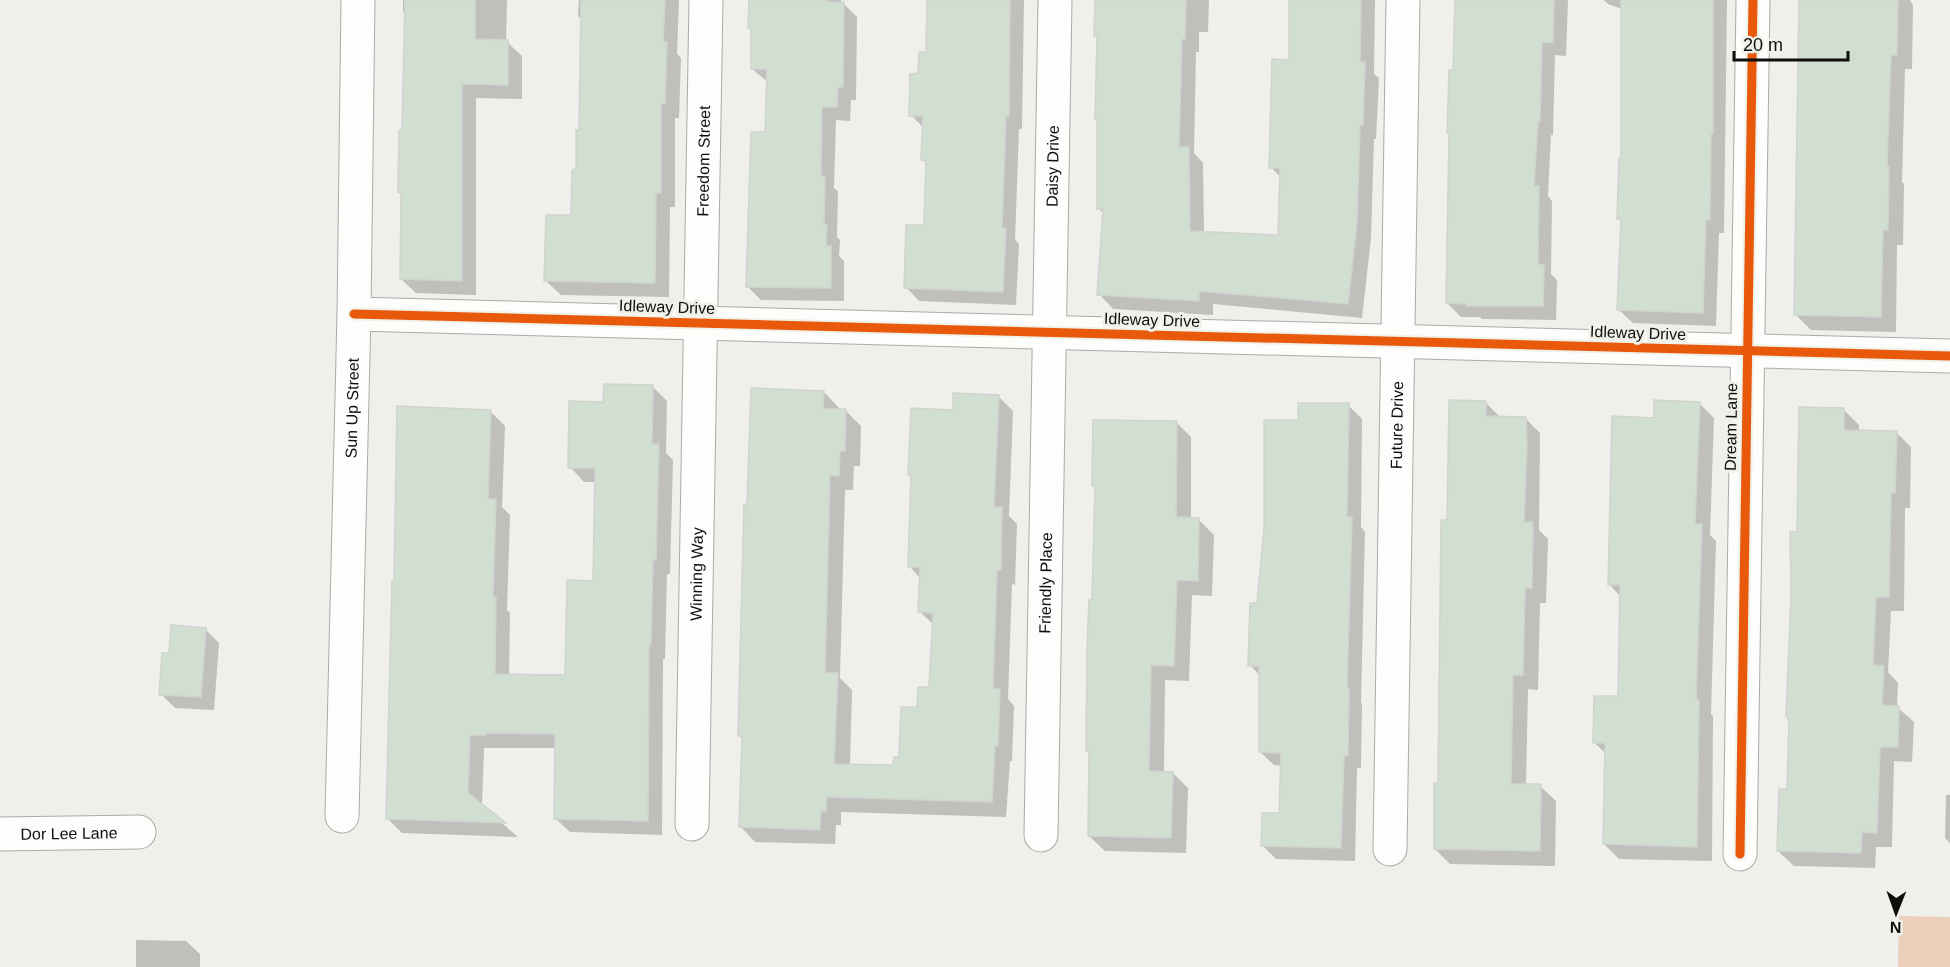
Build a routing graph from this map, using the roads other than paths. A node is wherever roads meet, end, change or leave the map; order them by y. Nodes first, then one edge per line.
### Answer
1 (358, 0) edge
2 (706, 0) edge
3 (1054, 0) edge
4 (1403, 0) edge
5 (1753, 0) edge
6 (354, 314) junction
7 (699, 323) junction
8 (1049, 332) junction
9 (1398, 341) junction
10 (1747, 351) junction
11 (1950, 356) edge
12 (342, 816) dead end
13 (692, 824) dead end
14 (139, 832) dead end
15 (0, 834) edge
16 (1041, 835) dead end
17 (1390, 849) dead end
18 (1740, 855) dead end

1 - 6 street, Sun Up Street
2 - 7 street, Freedom Street
3 - 8 street, Daisy Drive
4 - 9 street, Future Drive
5 - 10 street, Dream Lane
6 - 7 street, Idleway Drive
6 - 12 street, Sun Up Street
7 - 8 street, Idleway Drive
7 - 13 street, Winning Way
8 - 9 street, Idleway Drive
8 - 16 street, Friendly Place
9 - 10 street, Idleway Drive
9 - 17 street, Future Drive
10 - 11 street, Idleway Drive
10 - 18 street, Dream Lane
14 - 15 street, Dor Lee Lane

